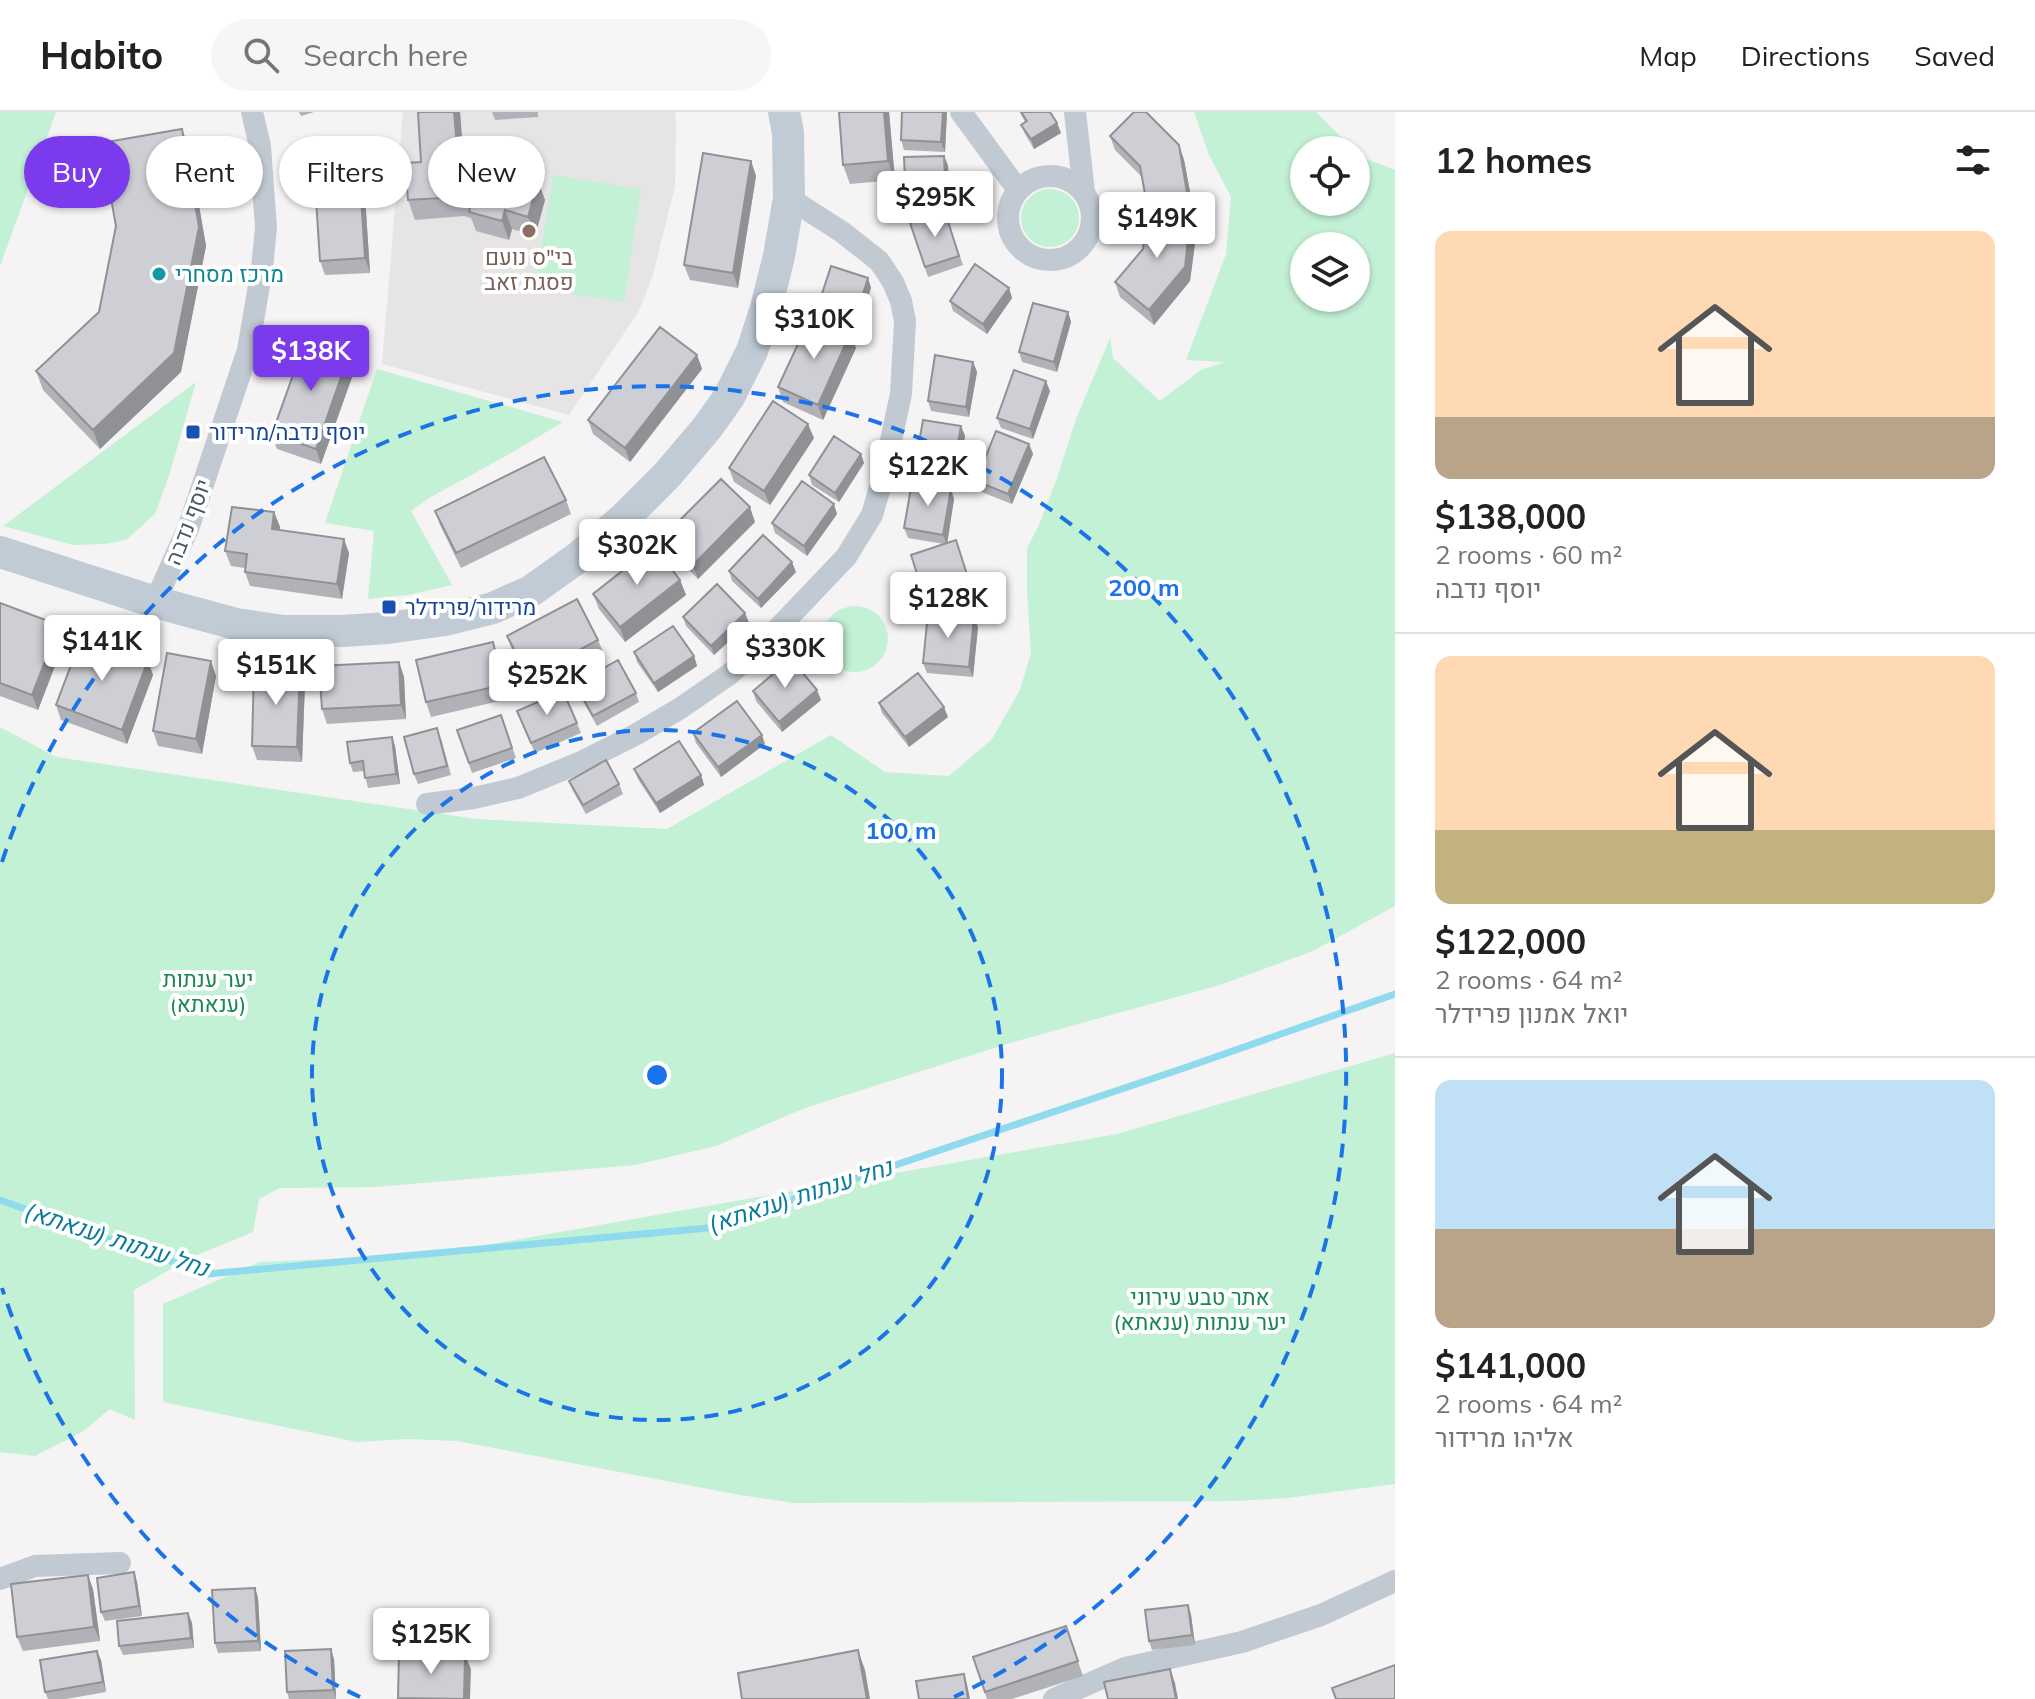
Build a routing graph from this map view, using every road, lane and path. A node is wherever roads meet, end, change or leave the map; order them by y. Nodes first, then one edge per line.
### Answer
1 (252, 112) edge
2 (784, 112) edge
3 (961, 112) edge
4 (1075, 112) edge
5 (1018, 190) junction
6 (1084, 192) junction
7 (789, 198) junction
8 (0, 552) edge
9 (155, 602) junction
10 (427, 804) dead end
11 (120, 1563) dead end
12 (0, 1579) edge
13 (1395, 1581) edge
14 (1054, 1699) edge

1 - 9 street, יוסף נדבה
2 - 7 street
3 - 5 street
4 - 6 street
5 - 6 street
5 - 6 street
7 - 9 street
7 - 10 street
8 - 9 street
11 - 12 street
13 - 14 street

